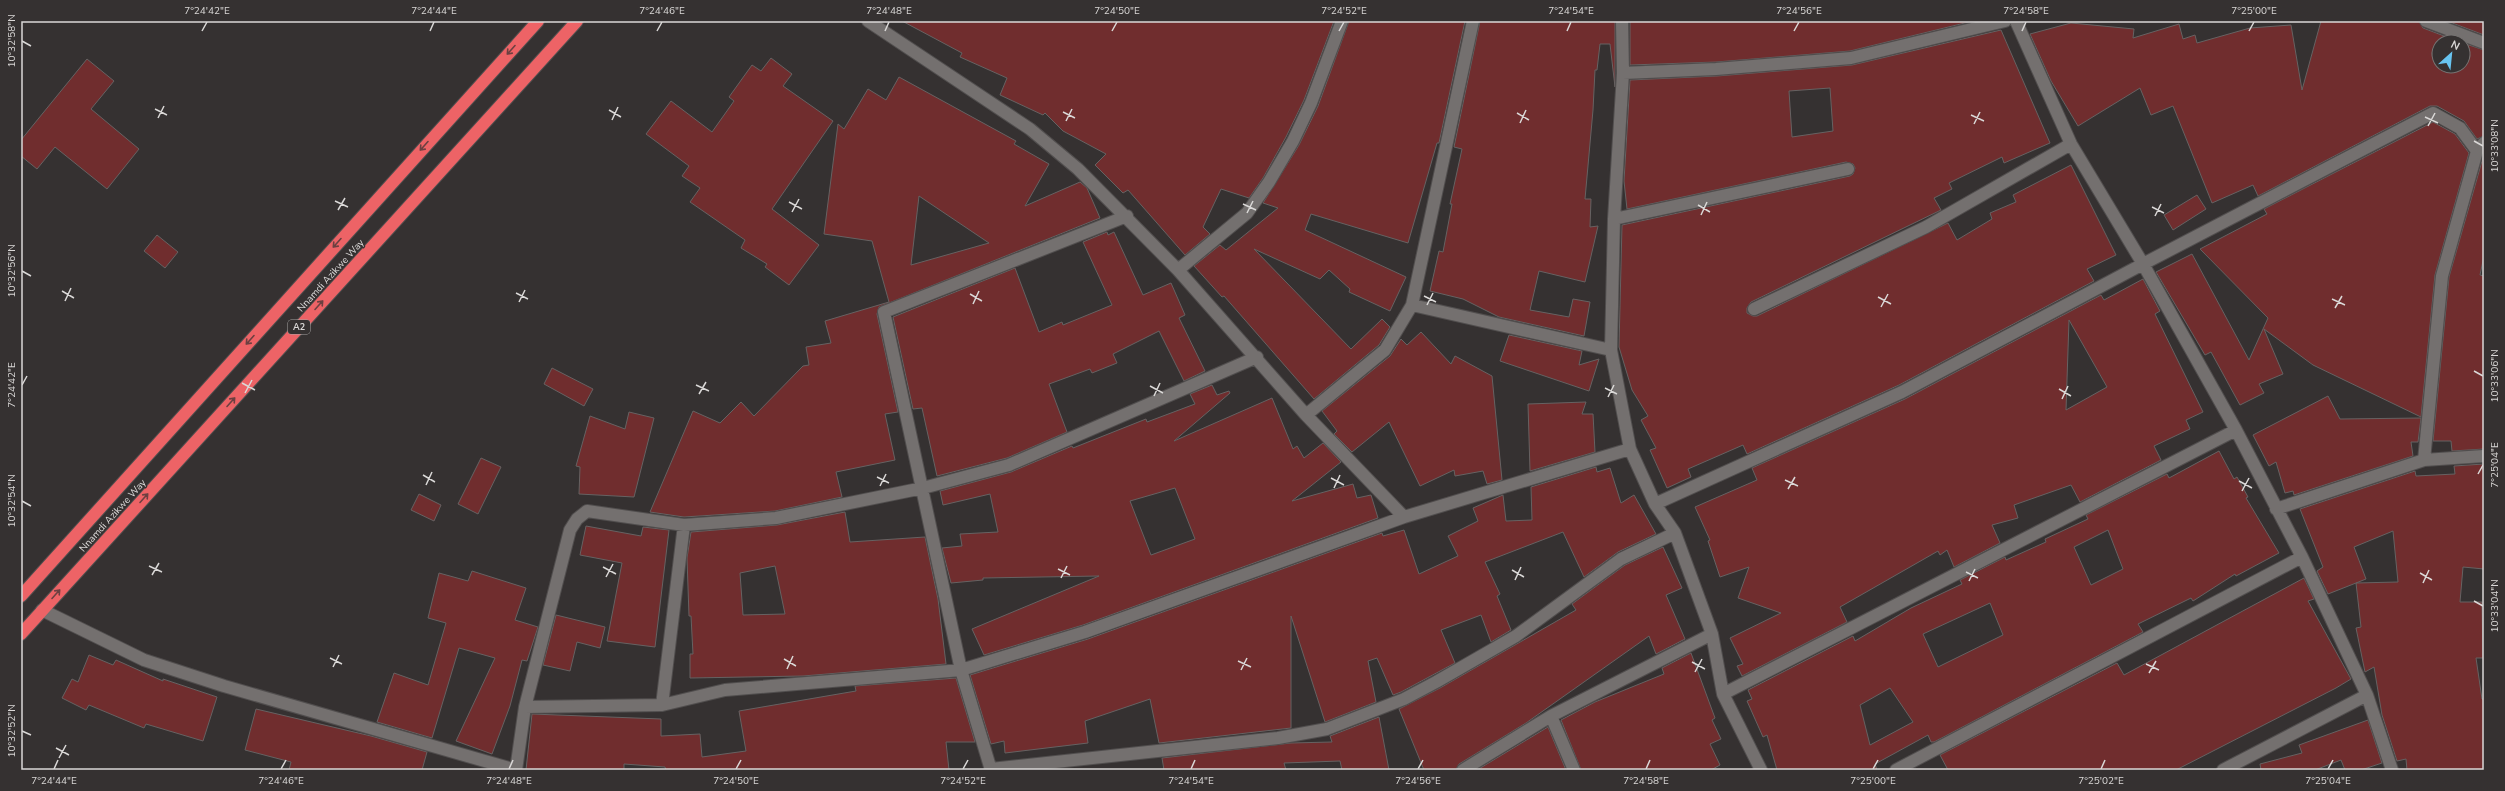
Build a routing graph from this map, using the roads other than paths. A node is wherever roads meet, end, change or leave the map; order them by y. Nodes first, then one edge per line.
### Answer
1 (538, 21) edge
2 (577, 21) edge
3 (868, 21) edge
4 (1342, 21) edge
5 (1473, 21) edge
6 (1622, 21) edge
7 (2005, 21) edge
8 (2016, 21) edge
9 (2426, 21) edge
10 (2484, 43) edge
11 (1623, 73) junction
12 (2070, 144) junction
13 (2482, 146) edge
14 (1848, 169) dead end
15 (1127, 216) junction
16 (1614, 218) junction
17 (2143, 264) junction
18 (1178, 270) junction
19 (1412, 305) junction
20 (1754, 309) dead end
21 (1610, 350) junction
22 (1257, 357) junction
23 (1306, 415) junction
24 (2236, 430) junction
25 (1630, 449) junction
26 (2484, 456) edge
27 (2424, 460) junction
28 (923, 488) junction
29 (1655, 504) junction
30 (2276, 509) junction
31 (1404, 517) junction
32 (684, 525) junction
33 (1675, 533) junction
34 (2302, 557) junction
35 (21, 596) edge
36 (42, 610) junction
37 (21, 634) edge
38 (1712, 634) junction
39 (960, 670) junction
40 (1722, 694) junction
41 (2367, 696) junction
42 (662, 705) junction
43 (525, 707) junction
44 (1551, 716) junction
45 (516, 770) edge
46 (991, 770) edge
47 (1463, 770) edge
48 (1574, 770) edge
49 (1761, 770) edge
50 (1896, 770) edge
51 (2223, 770) edge
52 (2392, 770) edge

1 -> 35 highway, Nnamdi Azikwe Way / A2
36 -> 2 highway, Nnamdi Azikwe Way / A2
3 - 15 street
4 - 18 street
5 - 19 street
6 - 11 street
7 - 11 street
8 - 12 street
9 - 10 street
11 - 16 street
12 - 17 street
12 - 20 street
13 - 17 street
13 - 27 street
14 - 16 street
15 - 18 street
15 - 28 street
16 - 21 street
17 - 24 street
17 - 29 street
18 - 22 street
19 - 21 street
19 - 23 street
21 - 25 street
22 - 23 street
22 - 28 street
23 - 31 street
24 - 30 street
24 - 40 street
25 - 29 street
25 - 31 street
26 - 27 street
27 - 30 street
28 - 32 street
28 - 39 street
29 - 33 street
30 - 34 street
31 - 39 street
32 - 42 street
32 - 43 street
33 - 38 street
33 - 46 street
34 - 41 street
34 - 50 street
36 - 37 highway, Nnamdi Azikwe Way / A2
36 - 45 street
38 - 40 street
38 - 44 street
39 - 42 street
39 - 46 street
40 - 49 street
41 - 51 street
41 - 52 street
42 - 43 street
43 - 45 street
44 - 47 street
44 - 48 street

